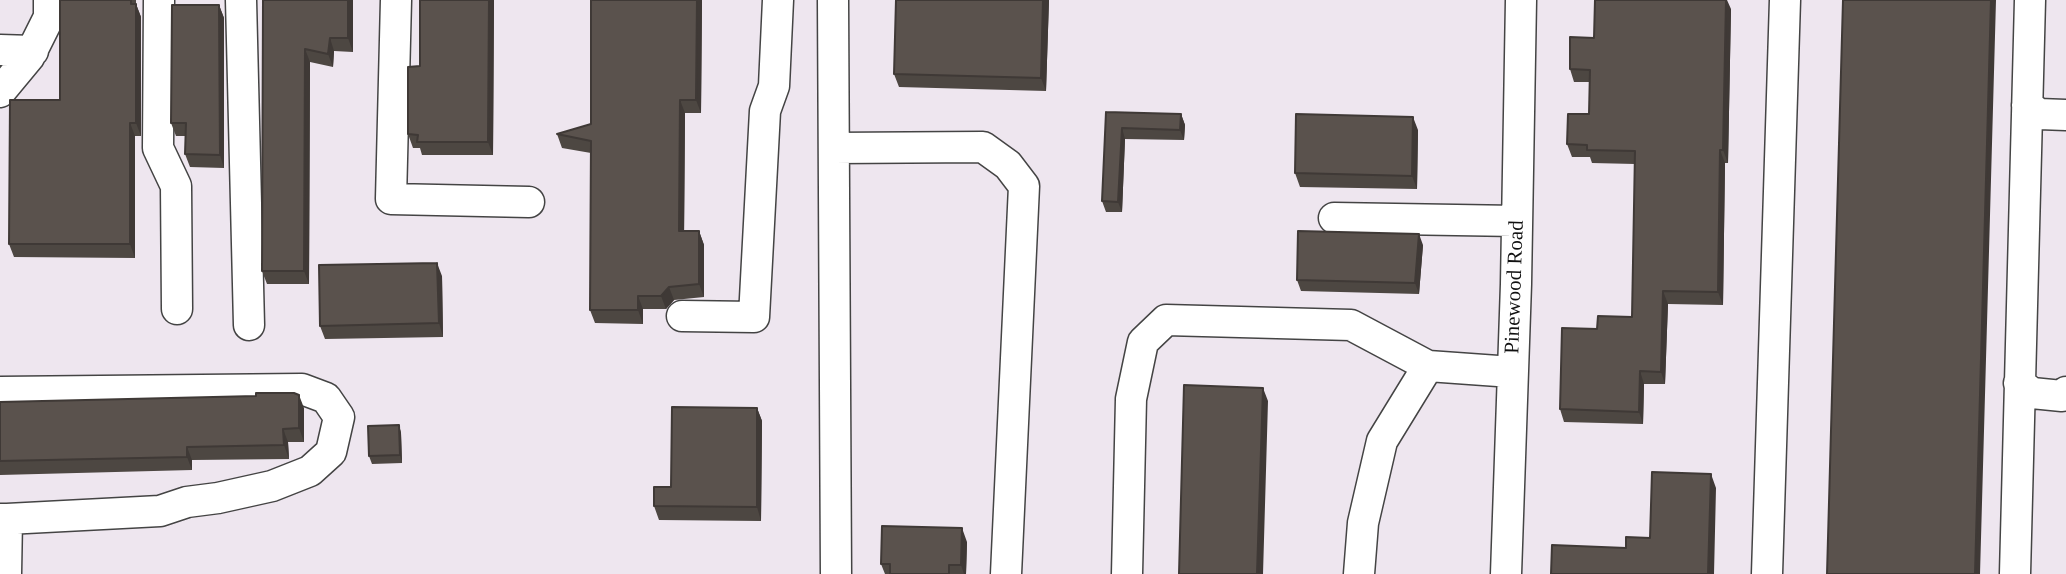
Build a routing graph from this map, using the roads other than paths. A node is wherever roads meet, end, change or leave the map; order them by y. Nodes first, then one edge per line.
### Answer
1 (49, 0) edge
2 (159, 0) edge
3 (241, 0) edge
4 (396, 0) edge
5 (778, 0) edge
6 (833, 0) edge
7 (1521, 0) edge
8 (1785, 0) edge
9 (2029, 0) edge
10 (0, 50) edge
11 (33, 51) junction
12 (0, 92) edge
13 (2027, 105) junction
14 (2066, 115) edge
15 (834, 148) junction
16 (529, 202) dead end
17 (1334, 218) dead end
18 (1517, 221) junction
19 (177, 309) dead end
20 (682, 316) dead end
21 (249, 325) dead end
22 (1428, 366) junction
23 (1512, 372) junction
24 (2019, 383) junction
25 (0, 392) edge
26 (2066, 393) edge
27 (3, 519) edge
28 (6, 574) edge
29 (836, 574) edge
30 (1006, 574) edge
31 (1127, 574) edge
32 (1359, 574) edge
33 (1506, 574) edge
34 (1767, 574) edge
35 (2015, 574) edge

1 - 11 street
2 - 19 street
3 - 21 street
4 - 16 street
5 - 20 street
6 - 15 street
7 - 18 street, Pinewood Road
8 - 34 street
9 - 13 street
10 - 11 street
11 - 12 street
13 - 14 street
13 - 24 street
15 - 29 street
15 - 30 street
17 - 18 street
18 - 23 street, Pinewood Road
22 - 23 street
22 - 31 street
22 - 32 street
23 - 33 street, Pinewood Road
24 - 26 street
24 - 35 street
25 - 27 street
27 - 28 street

